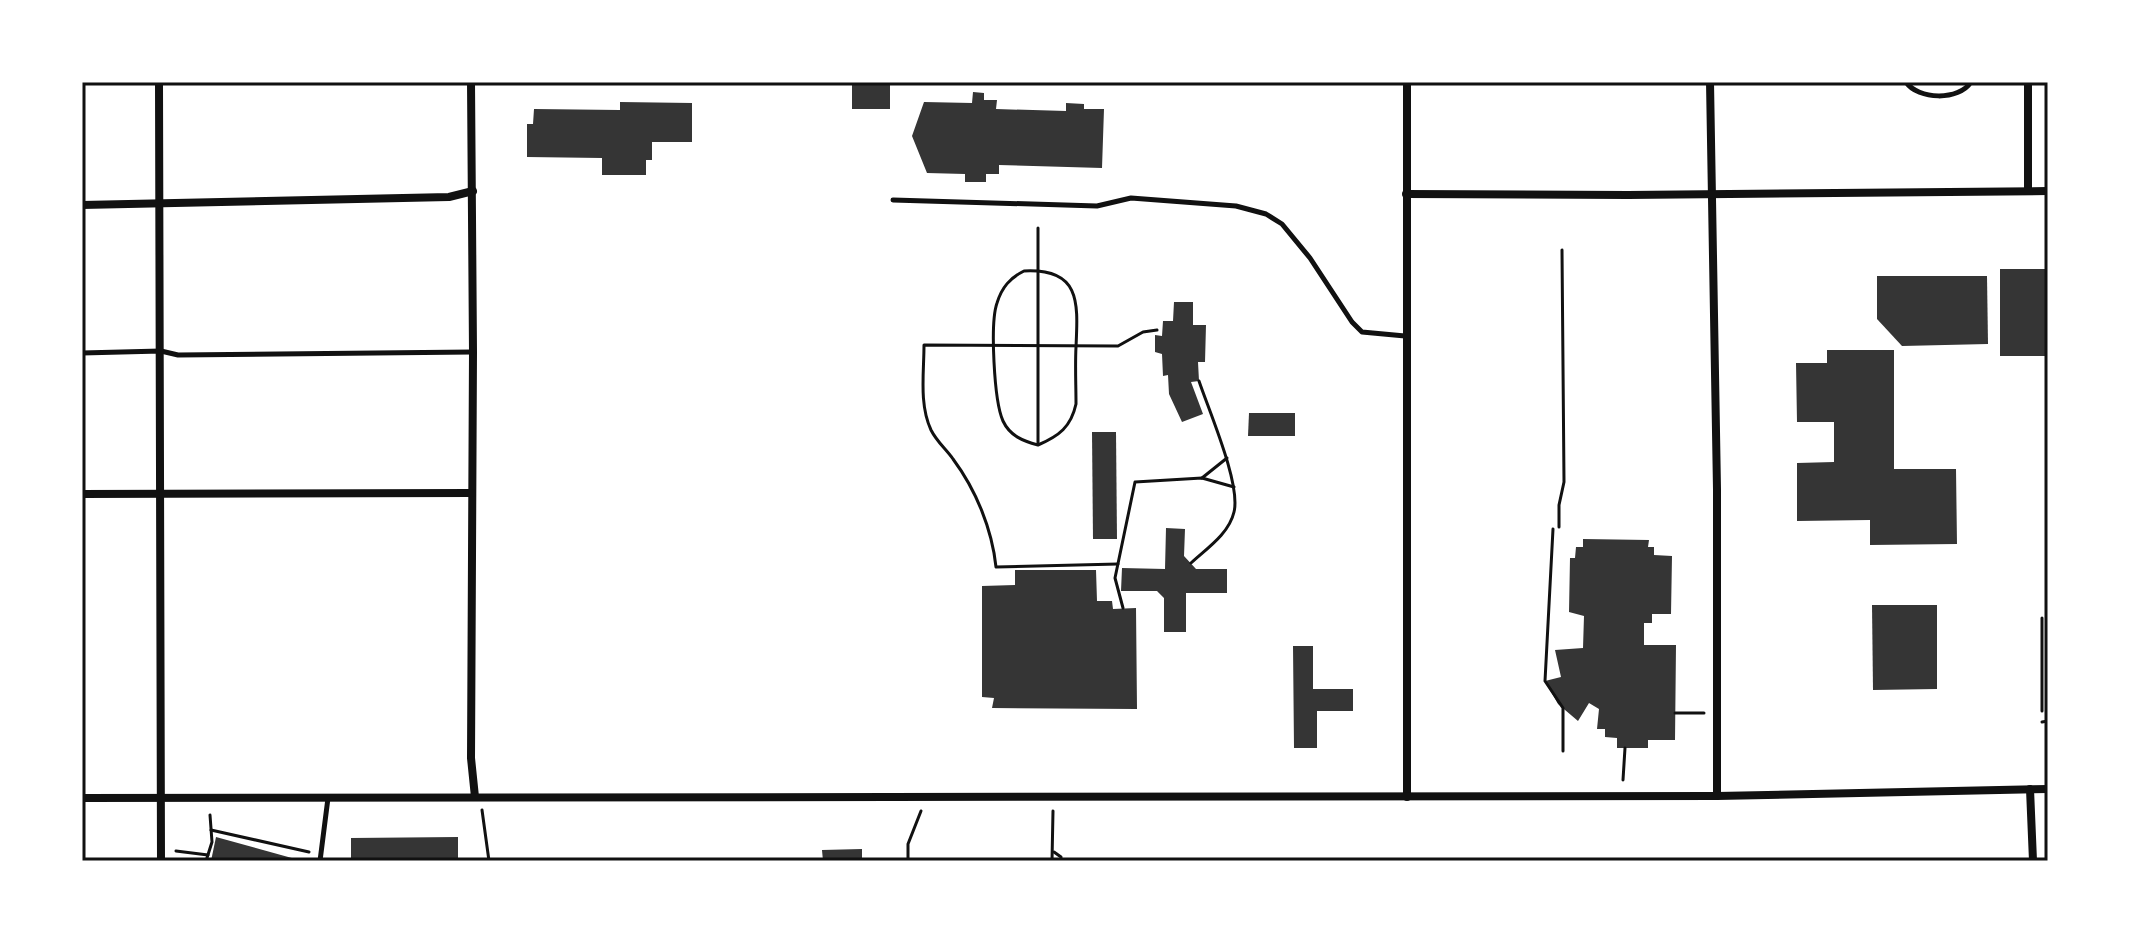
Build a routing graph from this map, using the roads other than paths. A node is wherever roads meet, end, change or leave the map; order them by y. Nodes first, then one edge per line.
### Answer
1 (159, 82) edge
2 (471, 82) edge
3 (1407, 82) edge
4 (1710, 82) edge
5 (1906, 82) edge
6 (1971, 82) edge
7 (2028, 82) edge
8 (473, 191) junction
9 (2028, 191) junction
10 (2048, 191) edge
11 (1711, 193) junction
12 (1406, 194) junction
13 (893, 200) dead end
14 (160, 204) junction
15 (82, 205) edge
16 (1405, 336) junction
17 (161, 351) junction
18 (473, 352) junction
19 (82, 353) edge
20 (472, 493) junction
21 (82, 494) edge
22 (162, 494) junction
23 (2030, 789) junction
24 (2048, 789) edge
25 (161, 796) junction
26 (1717, 796) junction
27 (328, 797) junction
28 (475, 797) junction
29 (1407, 797) junction
30 (82, 798) edge
31 (320, 858) edge
32 (161, 861) edge
33 (2033, 861) edge

1 - 14 street
2 - 8 street
3 - 12 street
4 - 11 street
5 - 6 lane
7 - 9 street
8 - 14 street
8 - 18 street
9 - 10 street
9 - 11 street
11 - 12 street
11 - 26 street
12 - 16 street
13 - 16 lane
14 - 15 street
14 - 17 street
16 - 29 street
17 - 18 lane
17 - 19 lane
17 - 22 street
18 - 20 street
20 - 22 street
20 - 28 street
21 - 22 street
22 - 25 street
23 - 24 street
23 - 26 street
23 - 33 street
25 - 27 street
25 - 30 street
25 - 32 street
26 - 29 street
27 - 28 street
27 - 31 lane
28 - 29 street

